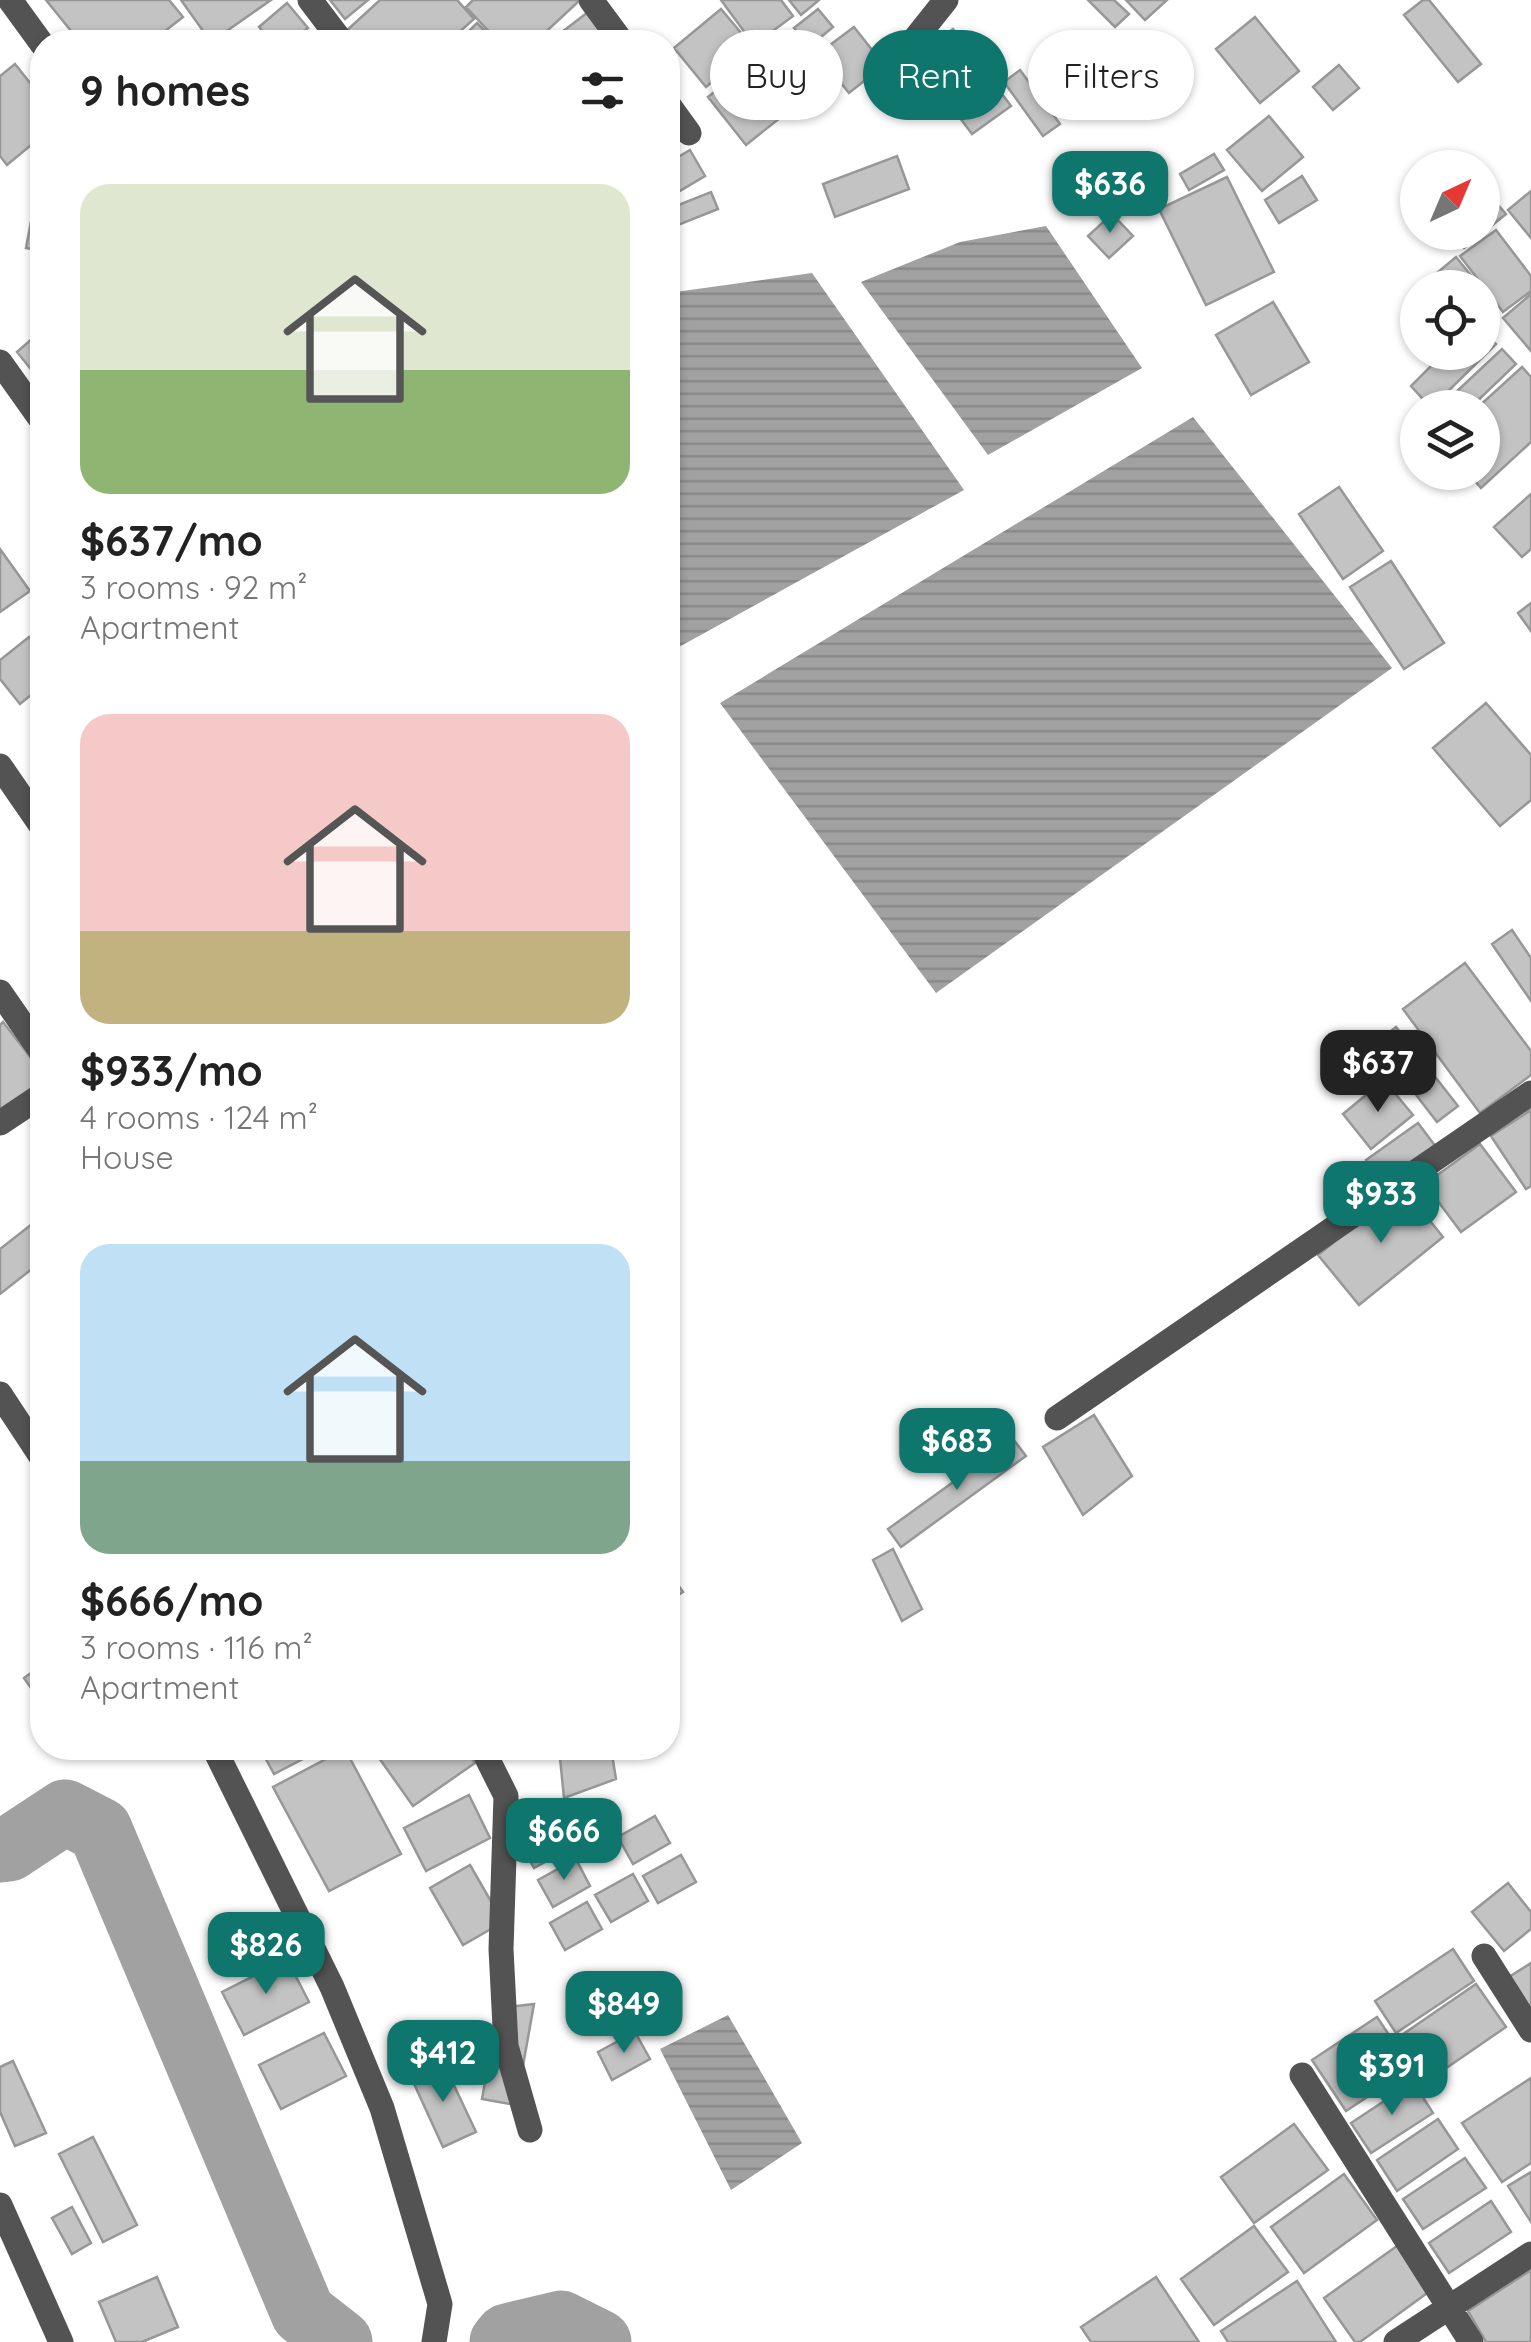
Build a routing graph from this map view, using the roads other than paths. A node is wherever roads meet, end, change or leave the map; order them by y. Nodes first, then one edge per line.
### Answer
1 (10, 0) edge
2 (310, 0) edge
3 (591, 0) edge
4 (946, 0) edge
5 (32, 30) edge
6 (333, 30) edge
7 (613, 30) edge
8 (922, 30) edge
9 (680, 121) edge
10 (689, 133) dead end
11 (0, 362) edge
12 (30, 404) edge
13 (0, 766) edge
14 (30, 810) edge
15 (0, 992) edge
16 (30, 1036) edge
17 (1531, 1093) edge
18 (30, 1103) edge
19 (0, 1123) edge
20 (0, 1394) edge
21 (1057, 1418) dead end
22 (30, 1440) edge
23 (220, 1760) edge
24 (488, 1760) edge
25 (1484, 1956) dead end
26 (1531, 2030) edge
27 (1302, 2076) dead end
28 (530, 2130) dead end
29 (0, 2205) edge
30 (1531, 2254) edge
31 (1449, 2308) junction
32 (434, 2339) edge
33 (60, 2342) edge
34 (1396, 2342) edge
35 (1472, 2342) edge

1 - 5 street
2 - 6 street
3 - 7 street
4 - 8 street
9 - 10 street
11 - 12 street
13 - 14 street
15 - 16 street
17 - 21 street
18 - 19 street
20 - 22 street
23 - 32 street
24 - 28 street
25 - 26 street
27 - 31 street
29 - 33 street
30 - 31 street
31 - 34 street
31 - 35 street

